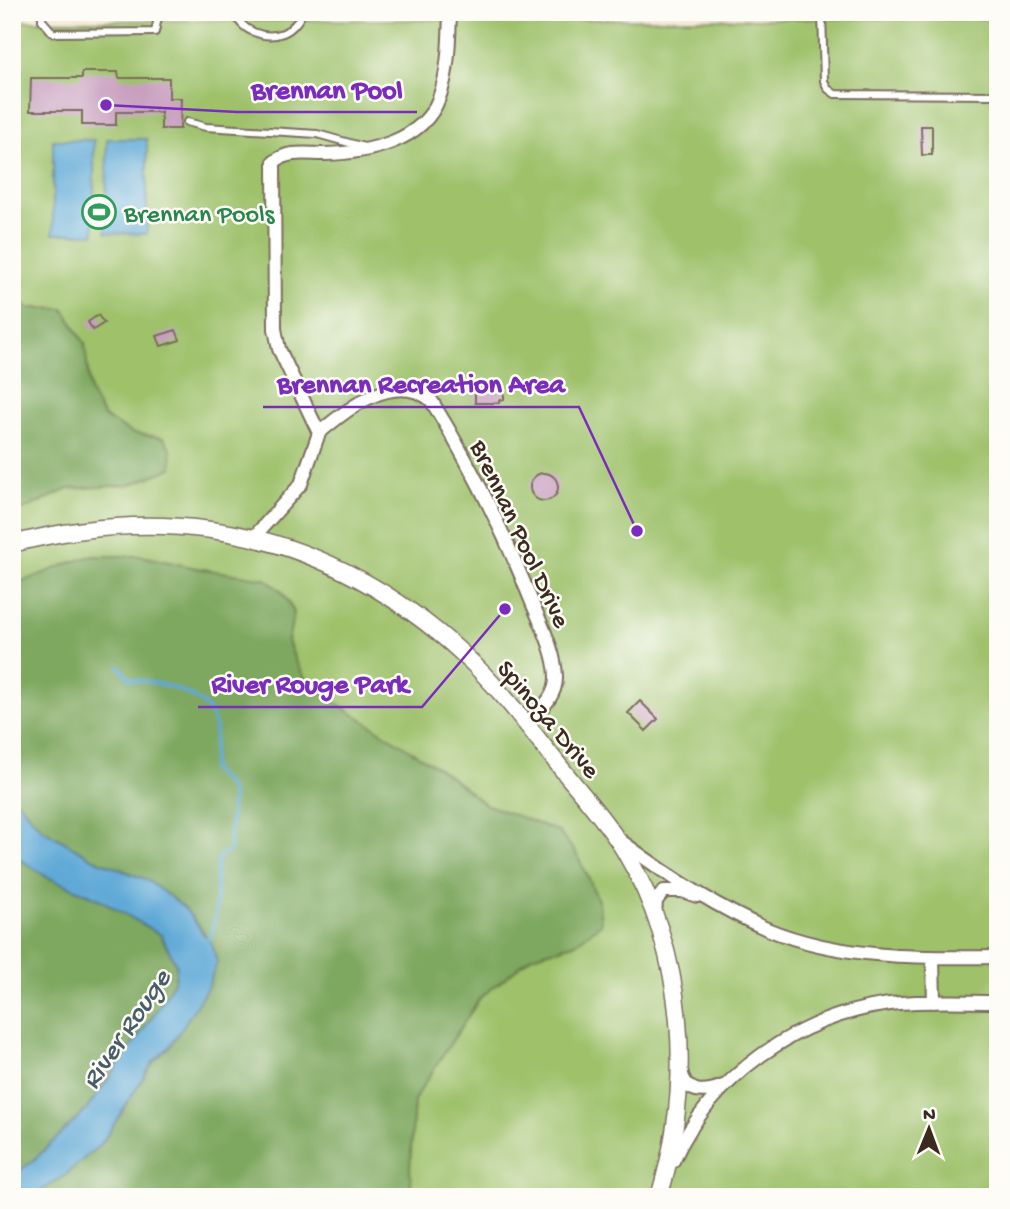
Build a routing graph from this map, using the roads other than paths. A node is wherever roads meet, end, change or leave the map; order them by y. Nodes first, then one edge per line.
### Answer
1 (42, 12) edge
2 (159, 12) edge
3 (235, 12) edge
4 (303, 12) edge
5 (450, 12) edge
6 (822, 12) edge
7 (998, 95) edge
8 (187, 122) dead end
9 (370, 149) junction
10 (318, 433) junction
11 (253, 538) junction
12 (12, 544) edge
13 (526, 723) junction
14 (615, 837) junction
15 (723, 907) junction
16 (655, 915) junction
17 (998, 957) edge
18 (933, 958) junction
19 (933, 1002) junction
20 (998, 1002) edge
21 (680, 1063) junction
22 (729, 1082) junction
23 (664, 1181) junction
24 (659, 1197) edge

1 - 2 lane
3 - 4 lane
5 - 9 street
6 - 7 lane
8 - 9 lane
9 - 10 street
10 - 11 street
10 - 13 street, Brennan Pool Drive
11 - 12 street, Spinoza Drive
11 - 13 street, Spinoza Drive
13 - 14 street, Spinoza Drive
14 - 15 street
14 - 16 street, Spinoza Drive
15 - 16 street
15 - 18 street
16 - 21 street, Spinoza Drive
17 - 18 street
18 - 19 street
19 - 20 street
19 - 22 street
21 - 22 street
21 - 23 street, Spinoza Drive
22 - 23 street
23 - 24 street, Spinoza Drive

